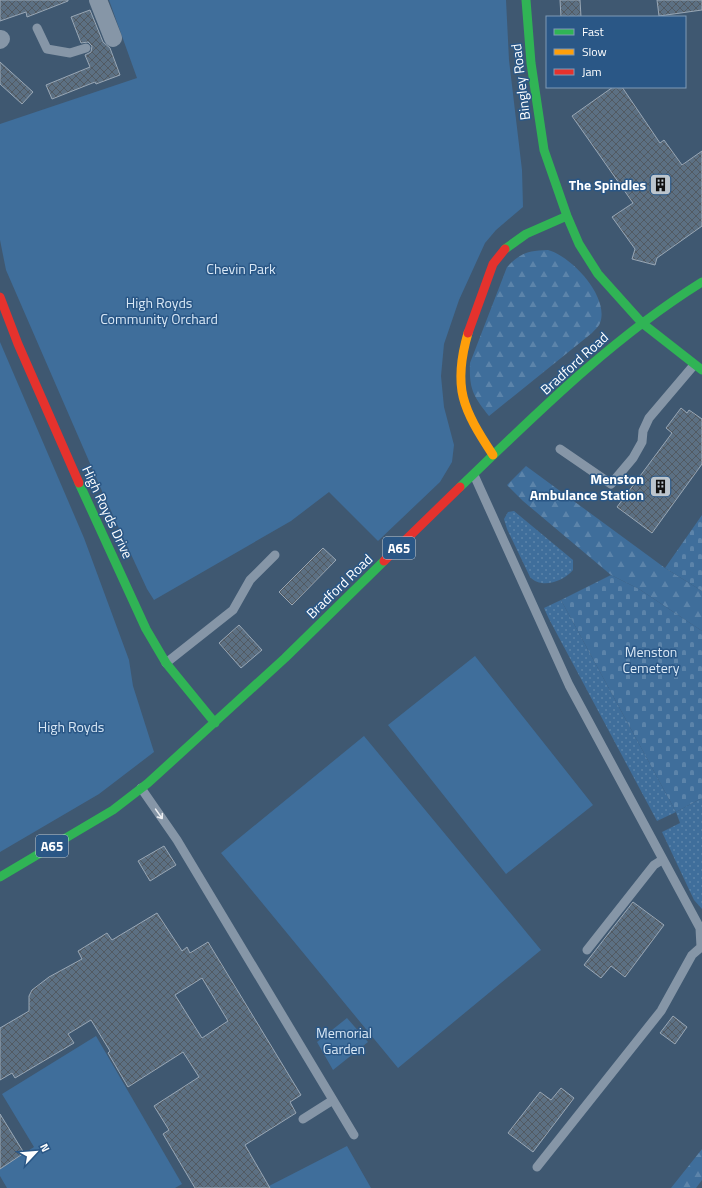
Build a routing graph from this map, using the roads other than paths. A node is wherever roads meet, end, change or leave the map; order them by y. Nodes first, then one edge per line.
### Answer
1 (98, 0) edge
2 (526, 0) edge
3 (37, 28) dead end
4 (109, 40) dead end
5 (86, 48) dead end
6 (567, 216) junction
7 (702, 282) edge
8 (0, 297) edge
9 (642, 323) junction
10 (698, 367) edge
11 (560, 449) dead end
12 (494, 454) junction
13 (473, 474) junction
14 (275, 555) dead end
15 (166, 663) junction
16 (215, 723) junction
17 (141, 788) junction
18 (662, 860) junction
19 (0, 877) edge
20 (588, 950) dead end
21 (333, 1100) junction
22 (303, 1119) dead end
23 (354, 1135) dead end
24 (538, 1167) dead end

1 - 4 street
2 - 6 street, Bingley Road
3 - 5 lane
6 - 9 street, Bingley Road
6 - 12 street
7 - 9 street, Bradford Road / A65
8 - 15 street, High Royds Drive
9 - 10 street, Bingley Road
9 - 12 street, Bradford Road / A65
10 - 11 lane
12 - 13 street, Bradford Road / A65
13 - 16 street, Bradford Road / A65
13 - 18 lane
14 - 15 lane
15 - 16 street, High Royds Drive
16 - 17 street, Bradford Road / A65
17 - 19 street, Bradford Road / A65
17 -> 21 lane
18 - 20 lane
18 - 24 lane
21 - 22 lane
21 - 23 lane

